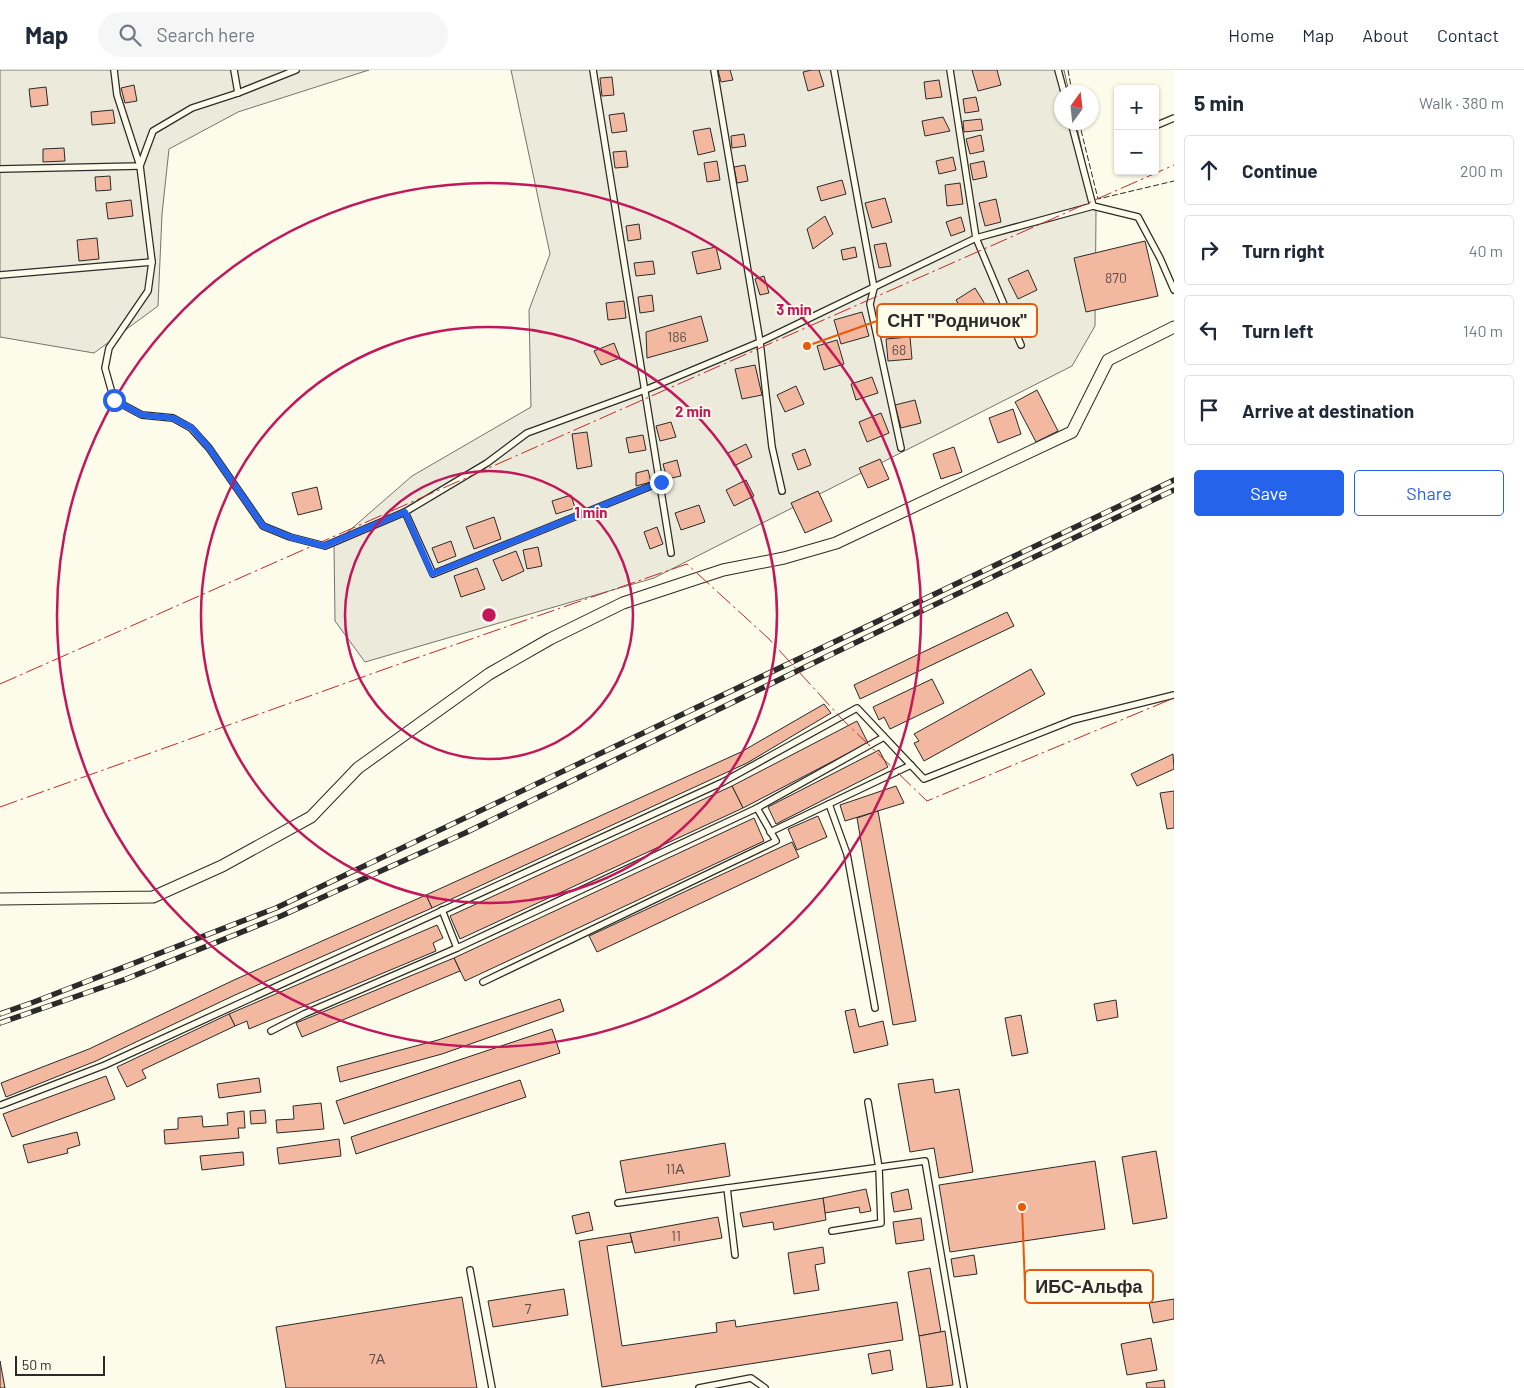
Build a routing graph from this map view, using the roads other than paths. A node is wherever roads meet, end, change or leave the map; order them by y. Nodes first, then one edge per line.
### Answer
1 (114, 70) edge
2 (234, 70) edge
3 (296, 70) edge
4 (593, 70) edge
5 (714, 70) edge
6 (834, 70) edge
7 (950, 70) edge
8 (1058, 70) edge
9 (1062, 85) edge
10 (238, 93) junction
11 (1174, 118) edge
12 (1159, 124) edge
13 (1073, 130) edge
14 (140, 166) junction
15 (0, 169) edge
16 (1093, 206) junction
17 (976, 238) junction
18 (152, 262) junction
19 (0, 275) edge
20 (874, 288) junction
21 (1174, 290) edge
22 (1174, 327) edge
23 (760, 342) junction
24 (1021, 346) dead end
25 (645, 390) junction
26 (901, 448) dead end
27 (661, 482) junction
28 (782, 491) dead end
29 (405, 512) junction
30 (671, 553) dead end
31 (1174, 695) edge
32 (884, 737) junction
33 (911, 765) junction
34 (828, 804) junction
35 (757, 808) junction
36 (770, 832) junction
37 (0, 899) edge
38 (442, 910) junction
39 (457, 948) junction
40 (483, 982) dead end
41 (875, 1008) dead end
42 (271, 1031) dead end
43 (868, 1102) dead end
44 (1, 1104) edge
45 (879, 1168) junction
46 (727, 1188) junction
47 (618, 1203) dead end
48 (832, 1231) dead end
49 (735, 1255) dead end
50 (470, 1270) dead end
51 (492, 1388) edge
52 (699, 1388) edge
53 (765, 1388) edge
54 (964, 1388) edge

1 - 14 lane
2 - 10 lane
3 - 10 lane
4 - 25 lane
5 - 23 lane
6 - 20 lane
7 - 17 lane
8 - 9 lane
10 - 14 lane
11 - 12 lane
13 - 16 lane
14 - 15 lane
14 - 18 lane
16 - 17 lane
16 - 21 lane
17 - 20 lane
17 - 24 lane
18 - 19 lane
18 - 29 lane
20 - 23 lane
20 - 26 lane
22 - 37 street
23 - 25 lane
23 - 28 lane
25 - 27 lane
25 - 29 lane
27 - 29 lane
27 - 30 lane
31 - 33 lane
32 - 33 lane
32 - 35 lane
32 - 38 lane
33 - 34 lane
34 - 36 lane
34 - 41 lane
35 - 36 lane
35 - 39 lane
36 - 40 lane
38 - 39 lane
38 - 44 lane
39 - 42 lane
43 - 45 lane
45 - 46 lane
45 - 48 lane
45 - 54 lane
46 - 47 lane
46 - 49 lane
50 - 51 lane
52 - 53 lane

